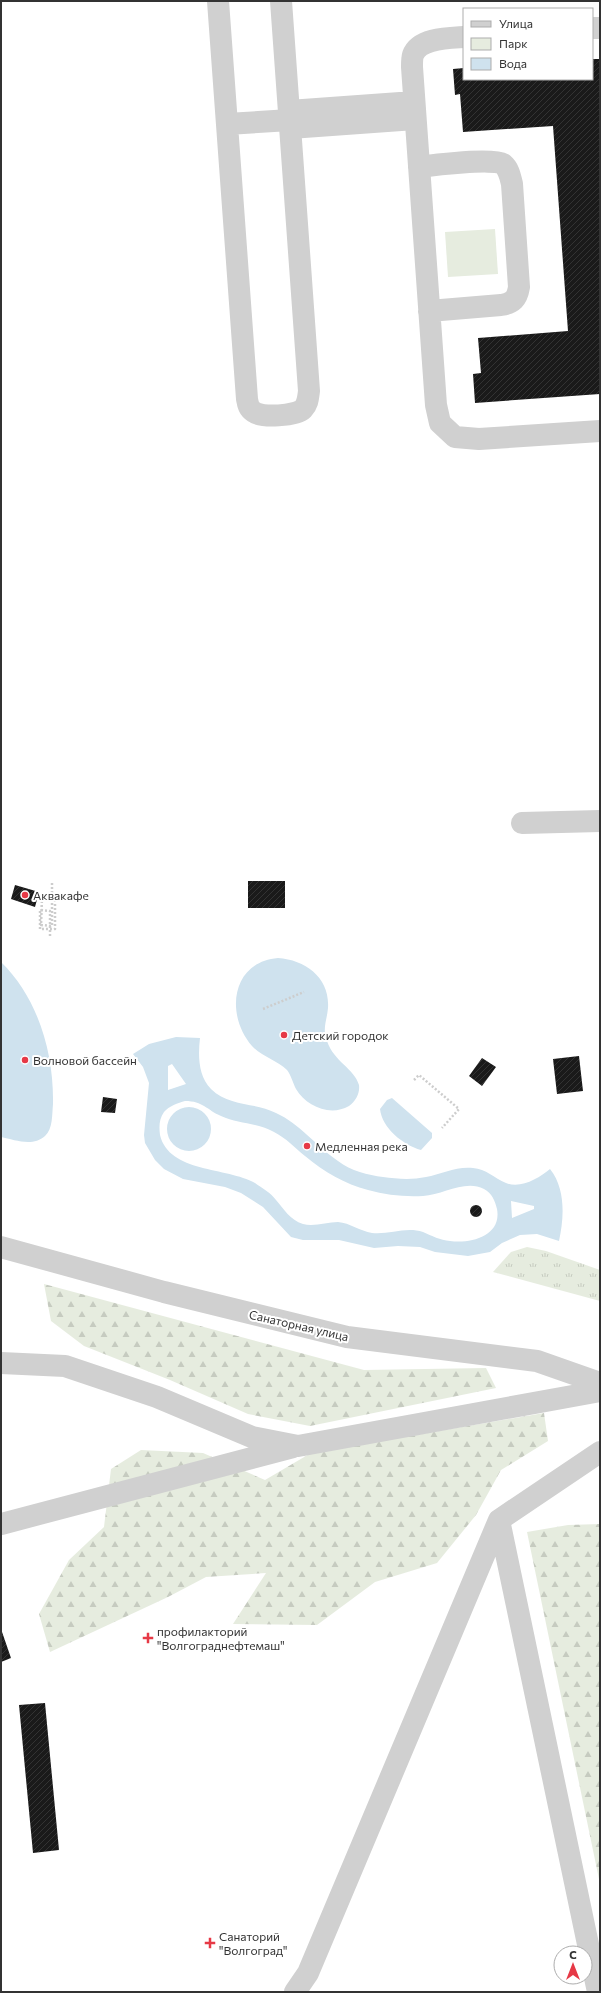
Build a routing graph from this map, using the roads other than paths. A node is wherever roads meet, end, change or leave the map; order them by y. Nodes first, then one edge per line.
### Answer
1 (218, 1) edge
2 (281, 1) edge
3 (463, 37) edge
4 (415, 111) junction
5 (290, 120) junction
6 (227, 124) junction
7 (419, 166) junction
8 (429, 311) junction
9 (600, 431) edge
10 (600, 821) edge
11 (522, 823) dead end
12 (1, 1247) edge
13 (1, 1363) edge
14 (600, 1383) edge
15 (600, 1392) edge
16 (298, 1446) junction
17 (600, 1452) edge
18 (499, 1520) junction
19 (1, 1524) edge
20 (295, 1992) edge
21 (598, 1992) edge

1 - 6 street
2 - 5 street
3 - 4 street
4 - 5 street
4 - 7 street
5 - 6 street
5 - 6 street
7 - 8 street
7 - 8 street
8 - 9 street
10 - 11 street
12 - 14 street, Санаторная улица
13 - 16 street
15 - 16 street
16 - 19 street
17 - 18 street
18 - 20 street
18 - 21 street

